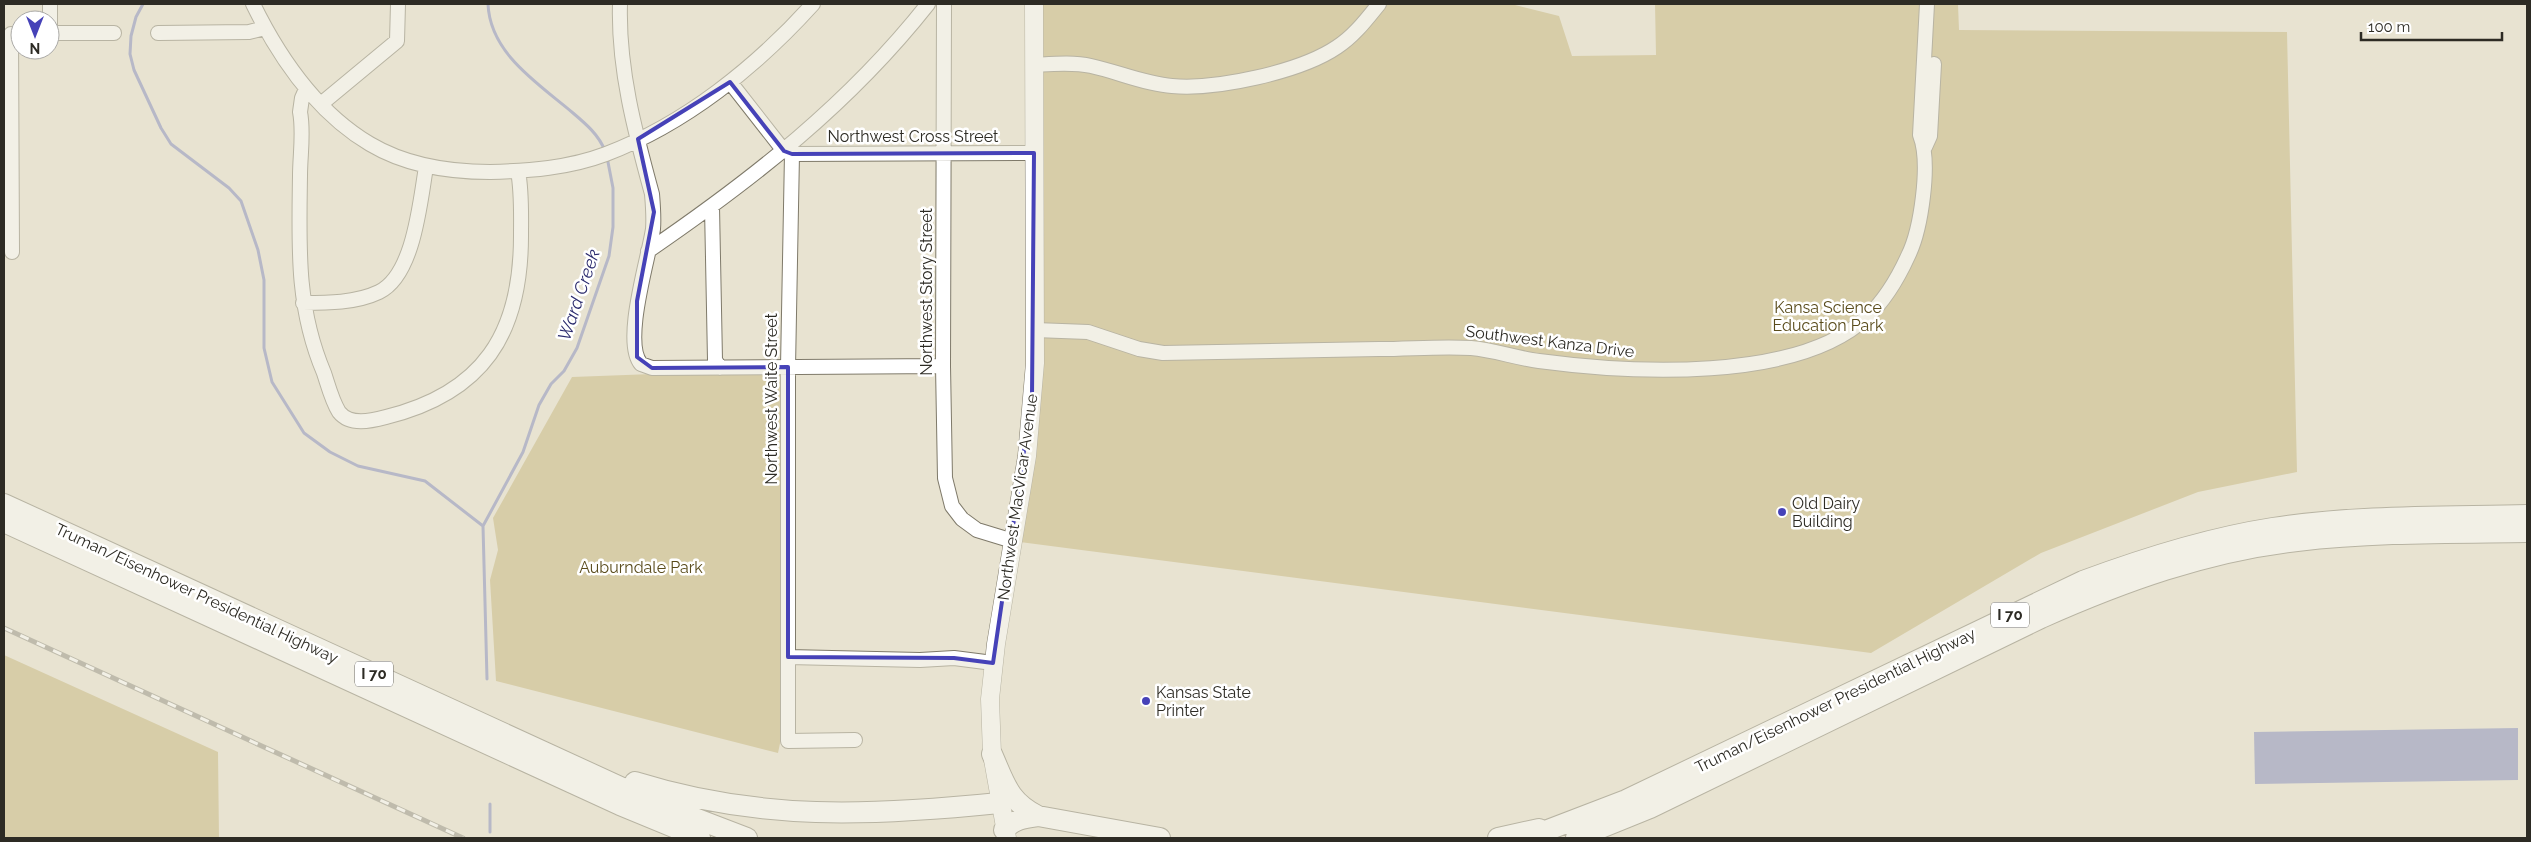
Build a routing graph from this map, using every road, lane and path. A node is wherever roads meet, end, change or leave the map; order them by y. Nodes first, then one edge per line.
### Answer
1 (253, 4) edge
2 (398, 4) edge
3 (620, 4) edge
4 (812, 4) edge
5 (928, 4) edge
6 (944, 4) edge
7 (1034, 4) edge
8 (1379, 4) edge
9 (1927, 4) edge
10 (1936, 4) edge
11 (265, 28) junction
12 (114, 33) dead end
13 (158, 33) dead end
14 (60, 34) edge
15 (12, 60) edge
16 (1034, 65) junction
17 (730, 82) junction
18 (306, 88) junction
19 (321, 104) junction
20 (638, 139) junction
21 (1925, 147) junction
22 (788, 152) junction
23 (945, 153) junction
24 (1034, 153) junction
25 (426, 166) junction
26 (518, 171) junction
27 (712, 207) junction
28 (648, 251) junction
29 (12, 252) dead end
30 (303, 303) junction
31 (1035, 330) junction
32 (943, 366) junction
33 (788, 367) junction
34 (720, 368) junction
35 (4, 504) edge
36 (2527, 515) edge
37 (4, 522) edge
38 (2527, 532) edge
39 (2422, 534) junction
40 (2527, 540) edge
41 (1013, 541) junction
42 (788, 657) junction
43 (993, 663) junction
44 (855, 740) dead end
45 (492, 746) junction
46 (539, 750) junction
47 (992, 754) junction
48 (999, 803) junction
49 (1038, 816) junction
50 (1575, 830) edge
51 (1005, 834) edge
52 (663, 838) edge
53 (700, 838) edge
54 (747, 838) edge
55 (1160, 838) edge
56 (1498, 838) edge
57 (1527, 838) edge

1 - 11 street
2 - 19 street
3 - 20 street
4 - 17 street
5 - 22 street
6 - 23 street, Northwest Story Street
7 - 16 main road, Northwest MacVicar Avenue
8 - 16 street
9 - 21 street, Southwest Kanza Drive
10 - 21 street, Southwest Kanza Drive
11 - 13 street
11 - 18 street
12 - 14 street
15 - 29 street
16 - 24 main road, Northwest MacVicar Avenue
17 - 20 street
17 - 22 street
18 - 19 street
18 - 30 street
19 - 25 street
20 - 26 street
20 - 28 street
21 - 31 street, Southwest Kanza Drive
22 - 23 street, Northwest Cross Street
22 - 27 street
22 - 33 street, Northwest Waite Street
23 - 24 street, Northwest Cross Street
23 - 32 street, Northwest Story Street
24 - 31 main road, Northwest MacVicar Avenue
25 - 26 street
25 - 30 street
26 - 30 street
27 - 28 street
27 - 34 street
28 - 34 street
31 - 41 main road, Northwest MacVicar Avenue
32 - 33 street
32 - 41 street, Northwest Story Street
33 - 34 street
33 - 42 street, Northwest Waite Street
35 - 46 highway, Truman/Eisenhower Presidential Highway / I 70
36 - 50 highway, Truman/Eisenhower Presidential Highway / I 70
37 - 45 highway, Truman/Eisenhower Presidential Highway / I 70
38 - 39 highway, Truman/Eisenhower Presidential Highway / I 70
39 - 40 highway
39 - 50 highway, Truman/Eisenhower Presidential Highway / I 70
41 - 43 main road, Northwest MacVicar Avenue
42 - 43 street
42 - 44 street, Northwest Waite Street
43 - 47 main road, Northwest MacVicar Avenue
45 - 52 highway
45 - 53 highway, Truman/Eisenhower Presidential Highway / I 70
46 - 48 highway
46 - 54 highway, Truman/Eisenhower Presidential Highway / I 70
47 - 48 main road, Northwest MacVicar Avenue
47 - 49 highway
48 - 51 main road, Northwest MacVicar Avenue
49 - 51 highway
49 - 55 highway
50 - 56 highway
50 - 57 highway, Truman/Eisenhower Presidential Highway / I 70

